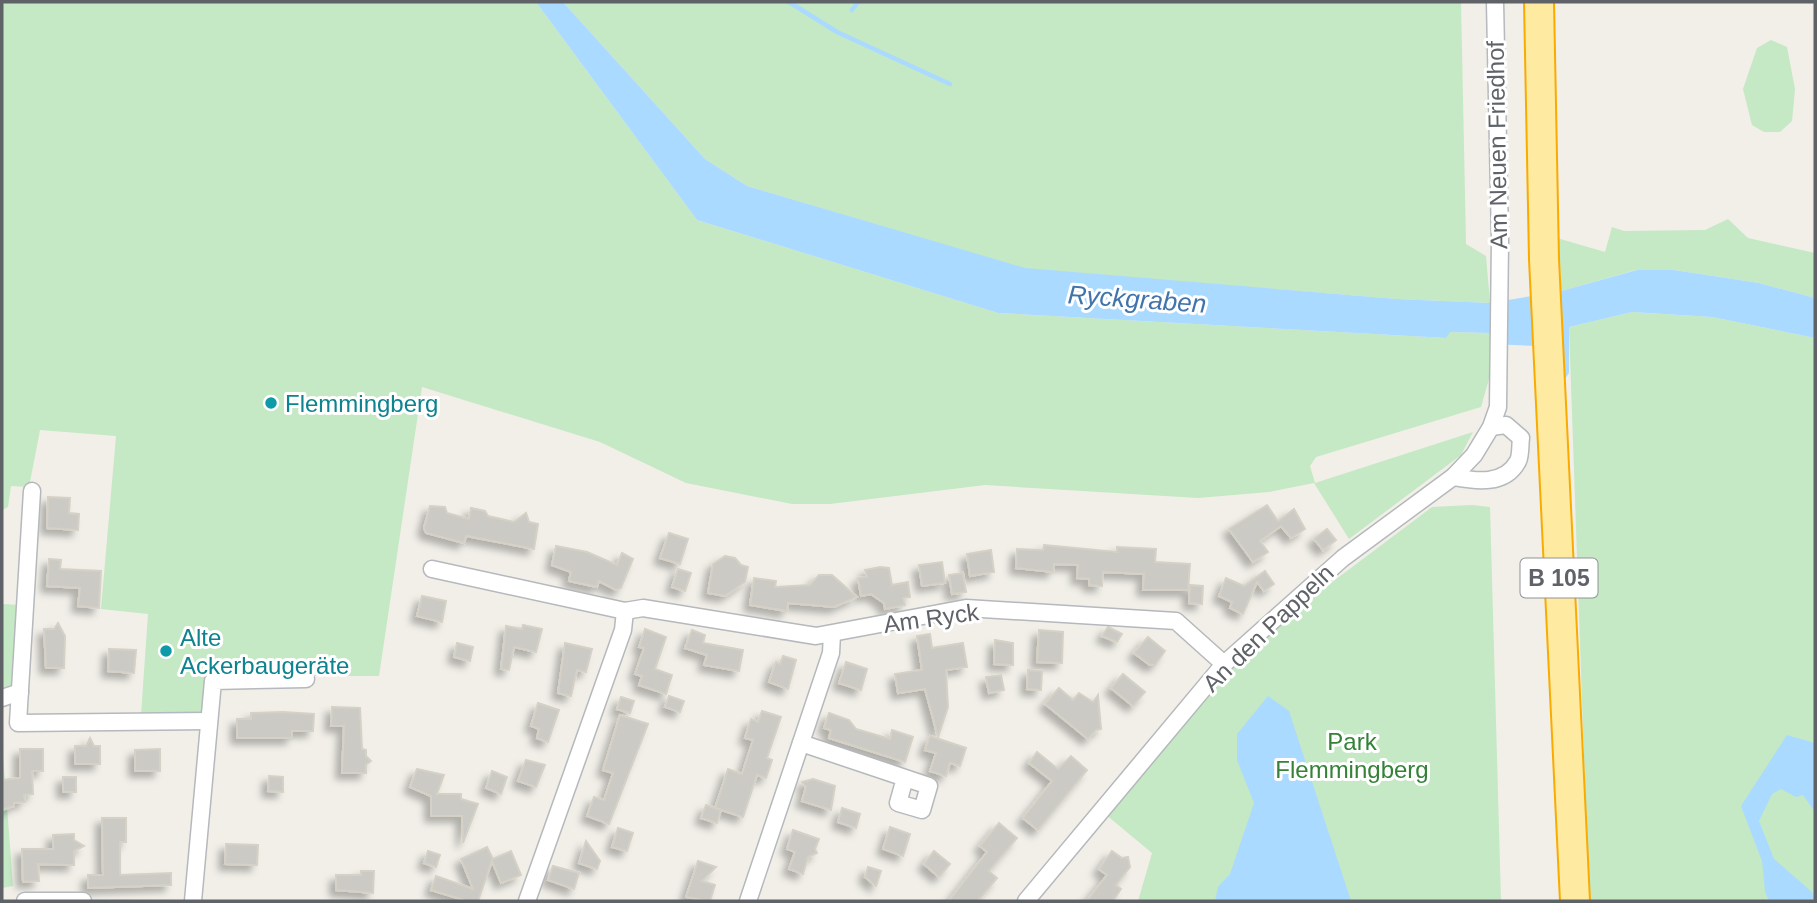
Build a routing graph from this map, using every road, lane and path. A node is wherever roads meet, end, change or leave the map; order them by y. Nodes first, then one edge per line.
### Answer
1 (1495, 2) edge
2 (1539, 2) edge
3 (1499, 351) joint
4 (1491, 427) junction
5 (1453, 477) junction
6 (32, 491) dead end
7 (432, 569) dead end
8 (625, 611) junction
9 (832, 634) junction
10 (1224, 664) junction
11 (306, 679) dead end
12 (20, 692) junction
13 (2, 698) edge
14 (209, 721) junction
15 (801, 743) junction
16 (905, 778) dead end
17 (25, 901) edge
18 (83, 901) edge
19 (193, 901) edge
20 (527, 901) edge
21 (748, 901) edge
22 (1026, 901) edge
23 (1575, 901) edge

1 - 3 street, Am Neuen Friedhof
2 - 23 highway, B 105
3 - 4 street, An den Pappeln
4 - 5 street, An den Pappeln
4 - 5 street
5 - 10 street, An den Pappeln
6 - 12 street
7 - 8 street, Am Ryck
8 - 9 street, Am Ryck
8 - 20 street
9 - 10 street, Am Ryck
9 - 15 street
10 - 22 street, An den Pappeln
11 - 14 street
12 - 13 street
12 - 14 street
14 - 19 street
15 - 16 street
15 - 21 street
17 - 18 street

